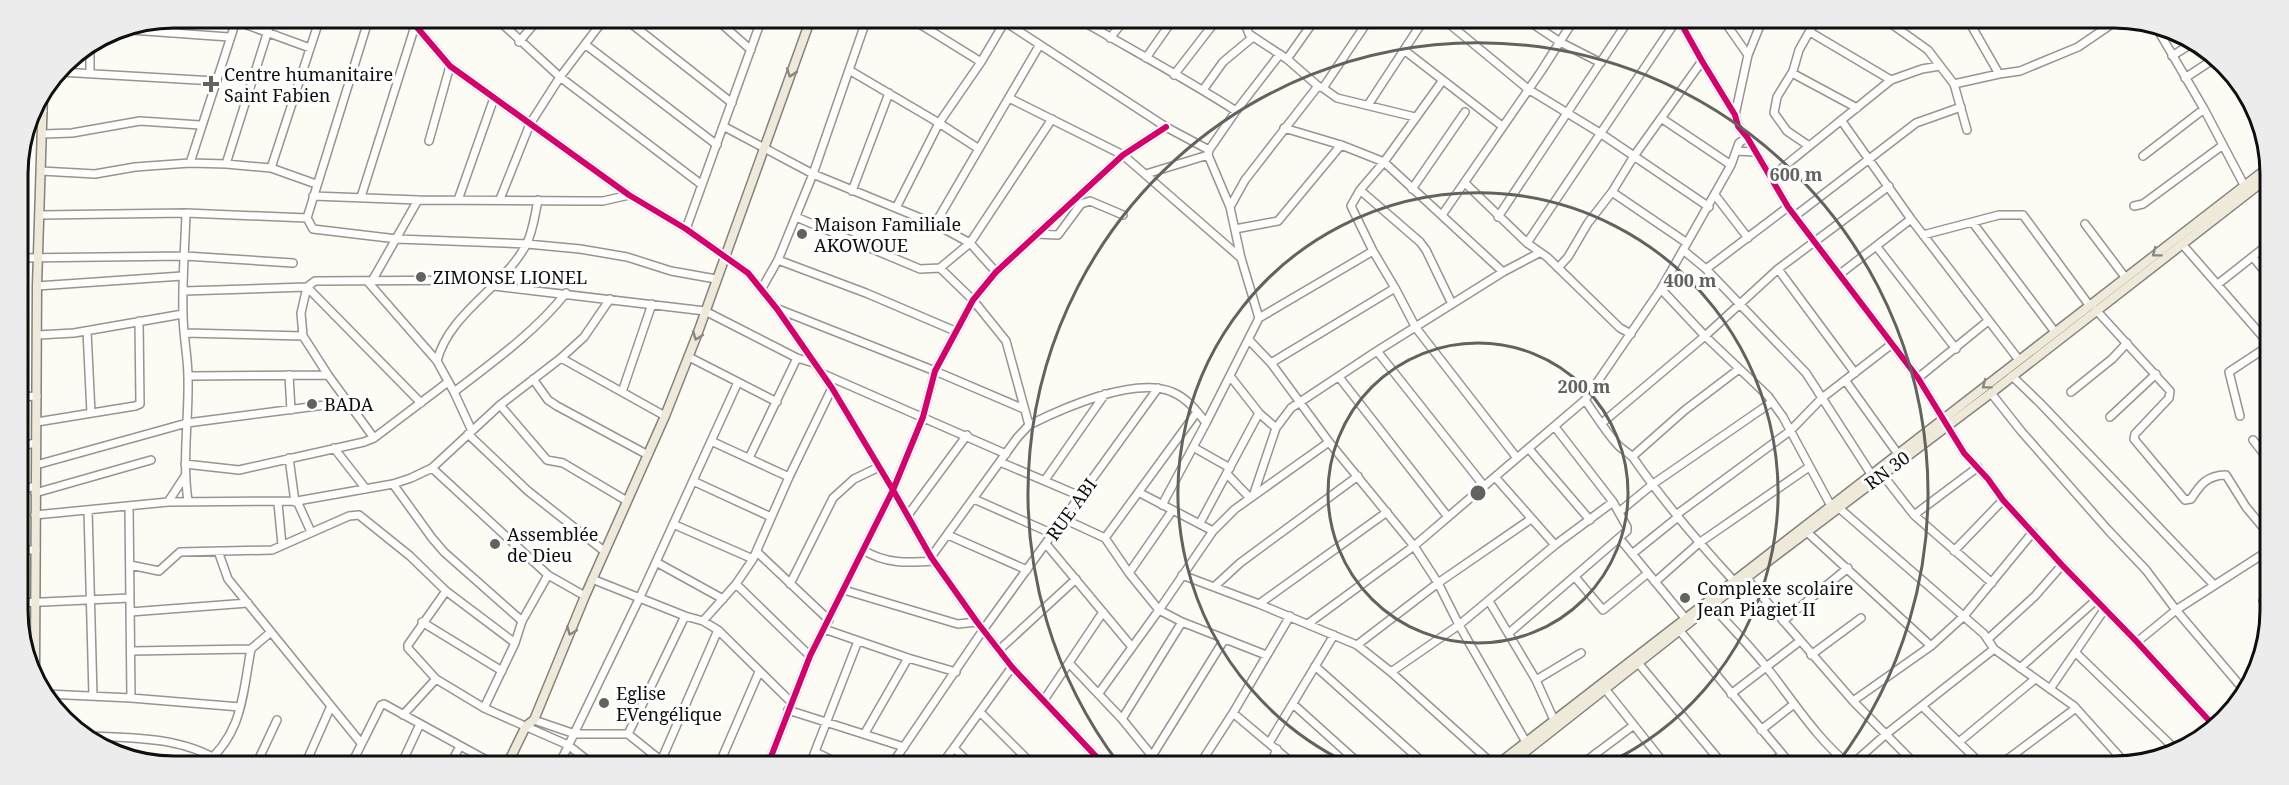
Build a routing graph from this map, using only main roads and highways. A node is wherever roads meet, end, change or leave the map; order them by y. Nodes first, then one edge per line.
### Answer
1 (807, 29) edge
2 (43, 112) edge
3 (2260, 173) edge
4 (2260, 184) edge
5 (2093, 307) junction
6 (1946, 421) junction
7 (1835, 507) junction
8 (35, 654) edge
9 (511, 756) edge
10 (1507, 756) edge
11 (1520, 756) edge

1 -> 9 main road
2 - 8 main road
3 -> 5 main road, RN 30
4 - 5 main road, RN 30 / RN 30
5 -> 6 main road, RN 30
5 - 6 main road, RN 30 / RN 30
6 - 7 main road, RN 30 / RN 30
6 - 7 main road, RN 30
7 - 10 main road, RN 30
7 - 11 main road, RN 30 / RN 30

